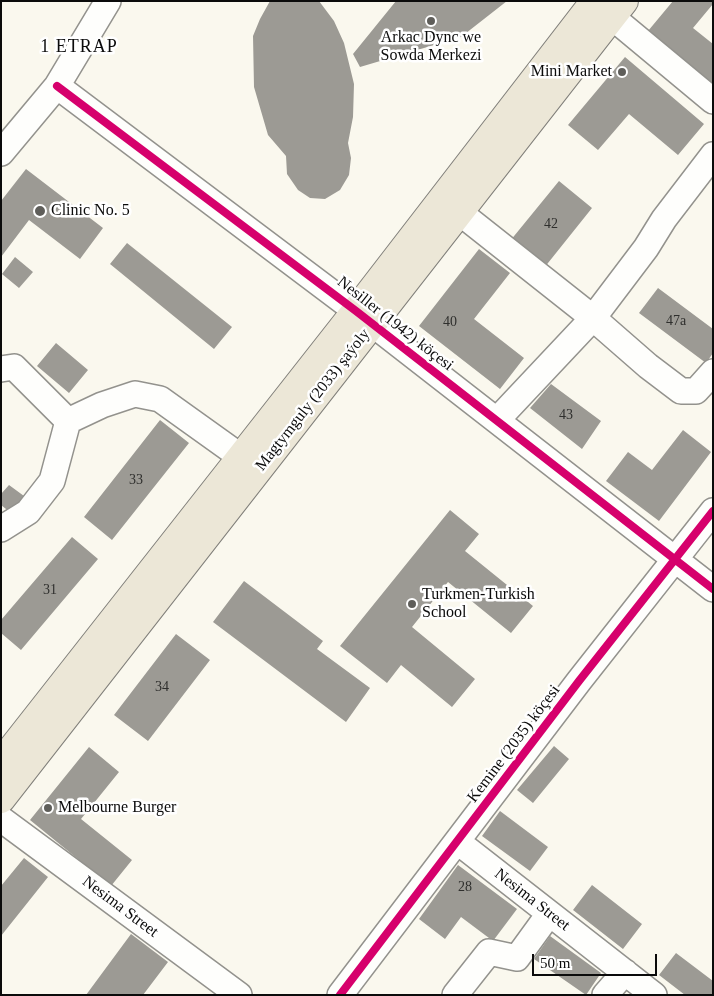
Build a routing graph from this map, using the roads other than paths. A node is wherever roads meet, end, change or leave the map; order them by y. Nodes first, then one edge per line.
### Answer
1 (103, 3) edge
2 (610, 6) edge
3 (57, 86) junction
4 (713, 101) edge
5 (1, 152) edge
6 (713, 155) edge
7 (459, 212) junction
8 (364, 317) junction
9 (593, 318) junction
10 (1, 369) edge
11 (713, 372) edge
12 (496, 420) junction
13 (68, 421) junction
14 (241, 457) junction
15 (713, 511) edge
16 (1, 529) edge
17 (675, 559) junction
18 (713, 589) edge
19 (1, 763) edge
20 (1, 799) edge
21 (1, 819) edge
22 (458, 842) junction
23 (549, 914) junction
24 (626, 972) junction
25 (239, 995) edge
26 (341, 995) edge
27 (454, 995) edge
28 (605, 995) edge
29 (654, 995) edge

1 - 3 street
2 - 4 street
2 - 7 main road, Magtymguly (2033) şaýoly
2 - 8 main road, Magtymguly (2033) şaýoly
3 - 5 street
3 - 8 street, Nesiller (1942) köçesi
6 - 9 street
7 - 8 main road, Magtymguly (2033) şaýoly
7 - 9 street
8 - 12 street, Nesiller (1942) köçesi
8 - 14 main road, Magtymguly (2033) şaýoly
8 - 20 main road, Magtymguly (2033) şaýoly
9 - 11 street
9 - 12 street
10 - 13 street
12 - 17 street, Nesiller (1942) köçesi
13 - 14 street
13 - 16 street
14 - 19 main road, Magtymguly (2033) şaýoly
15 - 17 street, Kemine (2035) köçesi
17 - 18 street, Nesiller (1942) köçesi
17 - 22 street, Kemine (2035) köçesi
21 - 25 street, Nesima Street
22 - 23 street, Nesima Street
22 - 26 street, Kemine (2035) köçesi
23 - 24 street, Nesima Street
23 - 27 street
24 - 28 street
24 - 29 street, Nesima Street

